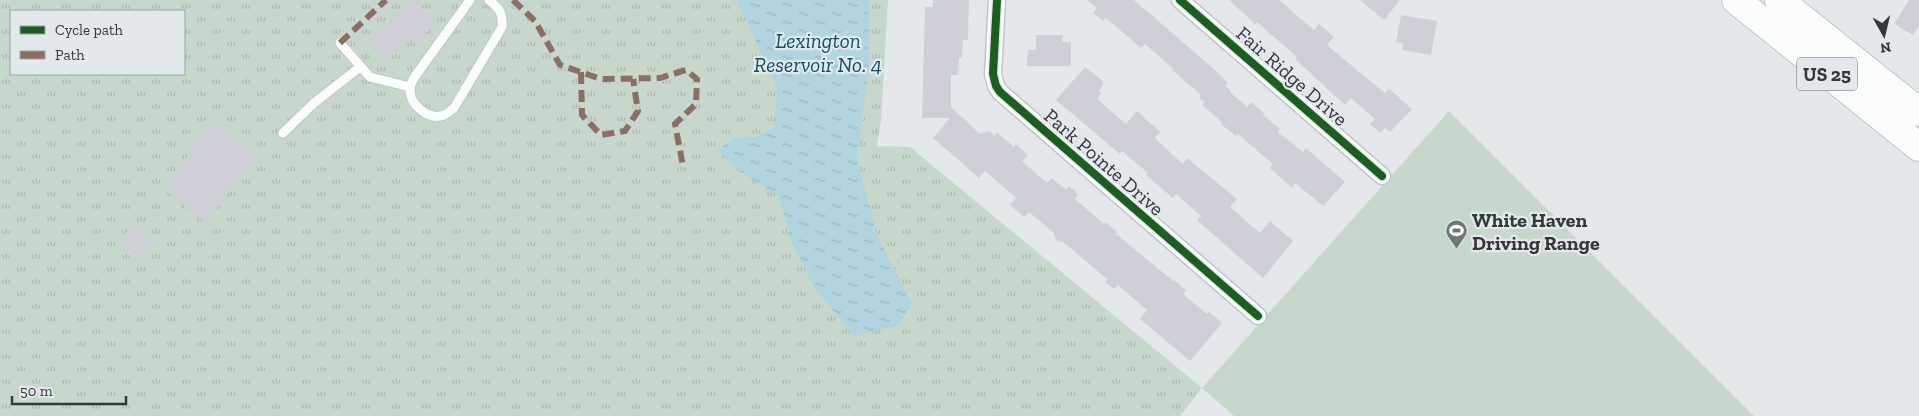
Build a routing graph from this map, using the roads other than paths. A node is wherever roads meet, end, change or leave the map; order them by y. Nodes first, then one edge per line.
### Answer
1 (470, 0) edge
2 (489, 0) edge
3 (997, 0) edge
4 (1180, 0) edge
5 (1736, 0) edge
6 (1779, 0) edge
7 (340, 43) dead end
8 (360, 67) junction
9 (410, 87) junction
10 (1919, 112) edge
11 (284, 133) dead end
12 (1919, 147) edge
13 (1382, 176) dead end
14 (1258, 316) dead end

1 - 9 lane
2 - 9 lane
3 - 14 street, Park Pointe Drive
4 - 13 street, Fair Ridge Drive
5 - 12 highway, US 25
6 - 10 highway, US 25
7 - 8 lane
8 - 9 lane
8 - 11 lane

